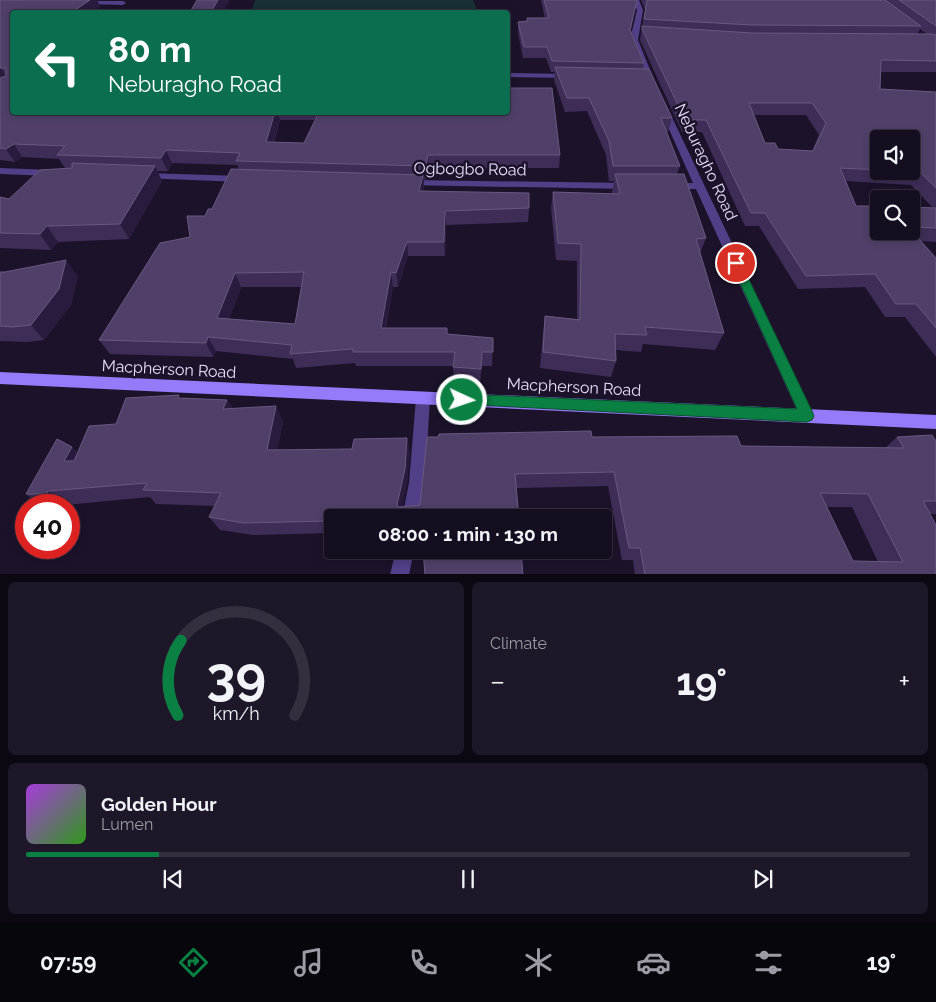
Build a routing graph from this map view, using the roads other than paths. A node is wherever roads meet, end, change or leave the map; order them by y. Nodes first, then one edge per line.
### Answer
1 (636, 0) edge
2 (124, 1) edge
3 (74, 2) edge
4 (112, 10) edge
5 (510, 75) edge
6 (583, 76) edge
7 (0, 171) edge
8 (64, 174) edge
9 (133, 176) edge
10 (252, 179) edge
11 (400, 183) edge
12 (642, 186) edge
13 (661, 186) edge
14 (700, 186) junction
15 (0, 378) edge
16 (423, 398) junction
17 (807, 416) junction
18 (936, 422) edge
19 (413, 509) edge
20 (403, 559) edge
21 (399, 574) edge

1 - 14 street, Neburagho Road
2 - 3 street
2 - 4 street
5 - 6 street
7 - 8 street
9 - 10 street
11 - 12 street, Ogbogbo Road
13 - 14 street
14 - 17 street, Neburagho Road
15 - 16 street, Macpherson Road
16 - 17 street, Macpherson Road
16 - 19 street
17 - 18 street, Macpherson Road
20 - 21 street

